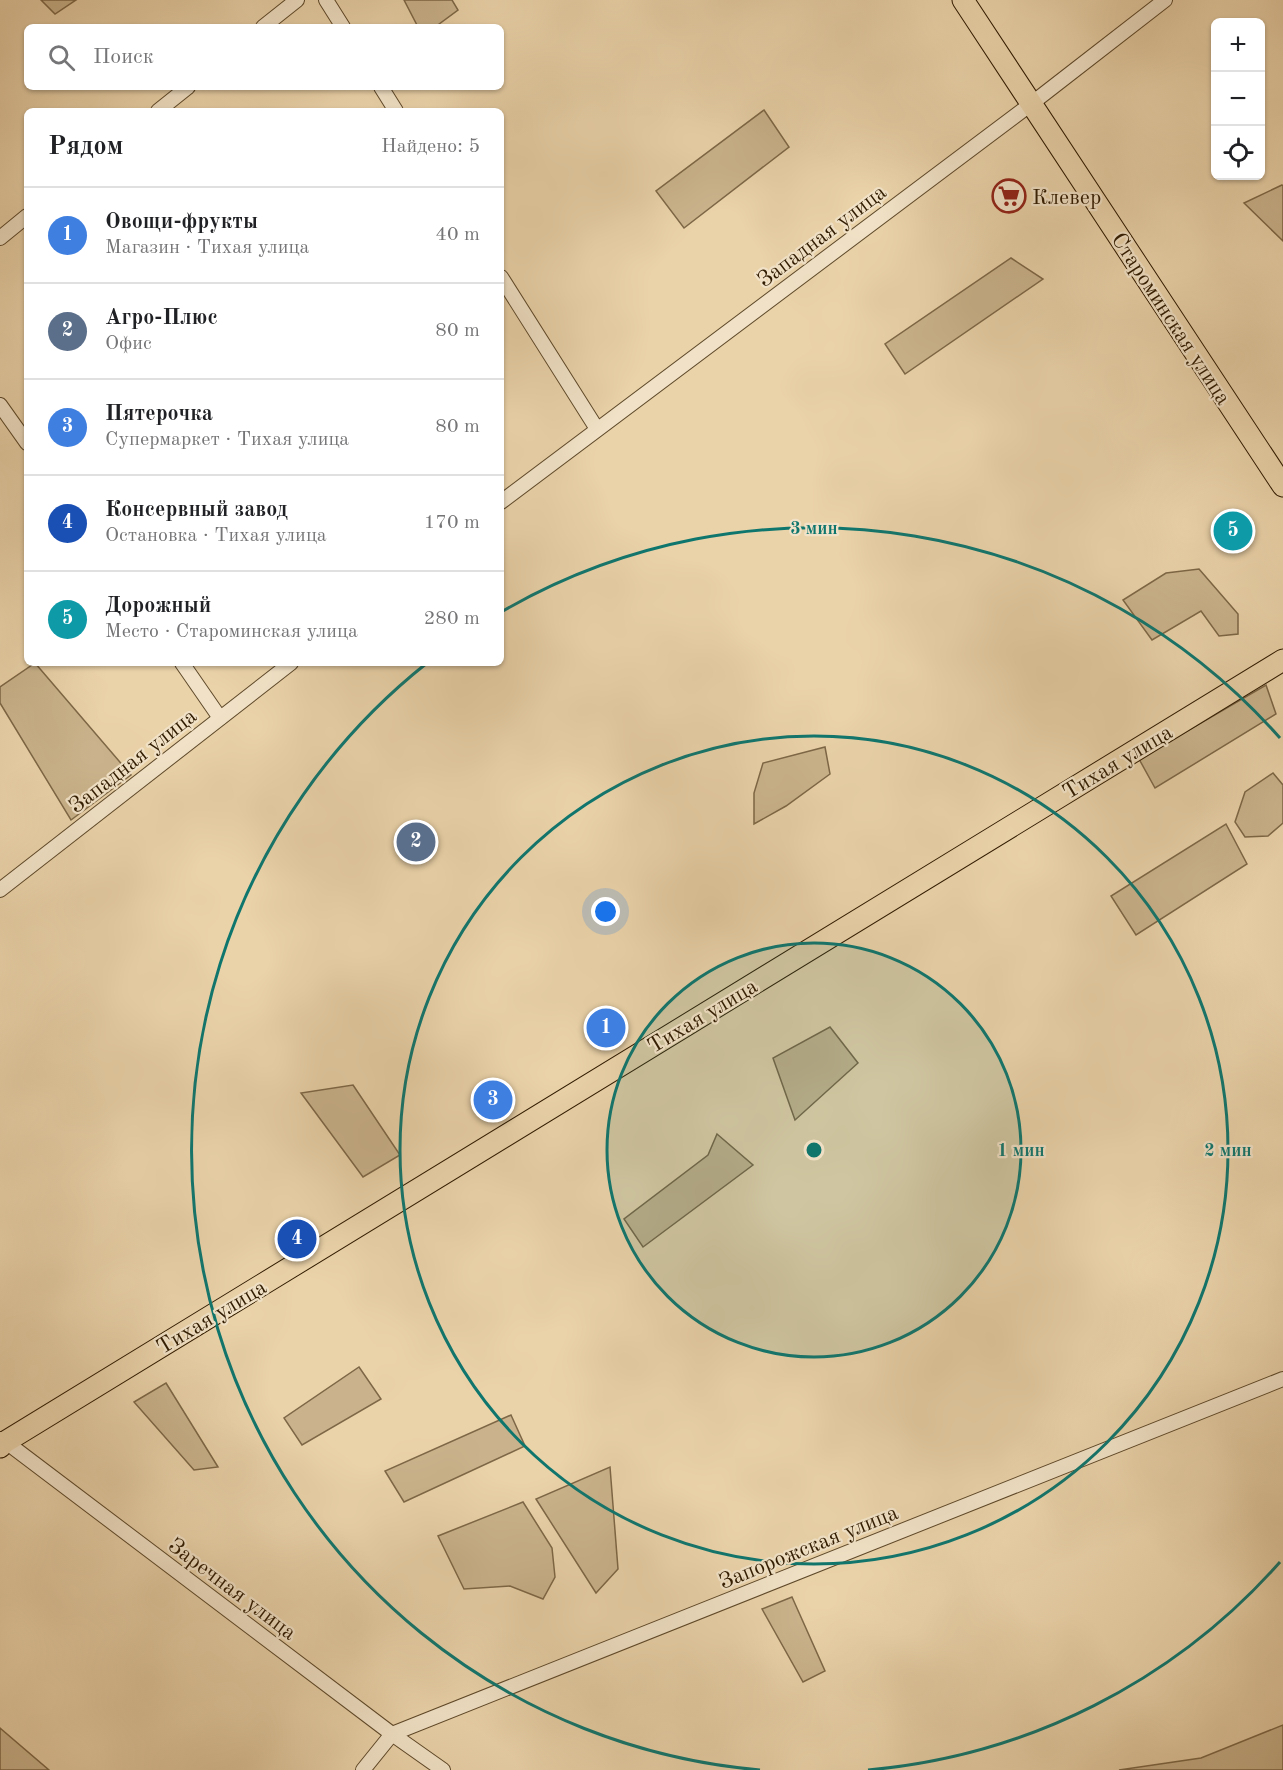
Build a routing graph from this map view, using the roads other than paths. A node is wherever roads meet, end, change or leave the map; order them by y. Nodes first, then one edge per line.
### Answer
1 (297, 0) edge
2 (326, 0) edge
3 (963, 0) edge
4 (1165, 0) edge
5 (267, 24) edge
6 (341, 24) edge
7 (184, 90) edge
8 (383, 90) edge
9 (1031, 104) junction
10 (162, 108) edge
11 (394, 108) edge
12 (24, 218) edge
13 (0, 238) edge
14 (504, 282) edge
15 (0, 405) edge
16 (597, 429) junction
17 (24, 439) edge
18 (1283, 486) edge
19 (504, 500) edge
20 (1283, 660) edge
21 (184, 666) edge
22 (287, 666) edge
23 (220, 718) junction
24 (0, 890) edge
25 (1283, 1379) edge
26 (2, 1442) edge
27 (392, 1734) junction
28 (363, 1770) edge
29 (443, 1770) edge

1 - 5 street
2 - 6 street
3 - 9 main road, Староминская улица
4 - 9 street, Западная улица
7 - 10 street
8 - 11 street
9 - 16 street, Западная улица
9 - 18 main road, Староминская улица
12 - 13 street
14 - 16 street
15 - 17 street
16 - 19 street, Западная улица
20 - 26 main road, Тихая улица
21 - 23 street
22 - 23 street, Западная улица
23 - 24 street, Западная улица
25 - 27 street, Запорожская улица
26 - 27 street, Заречная улица
27 - 28 street, Запорожская улица
27 - 29 street, Заречная улица

